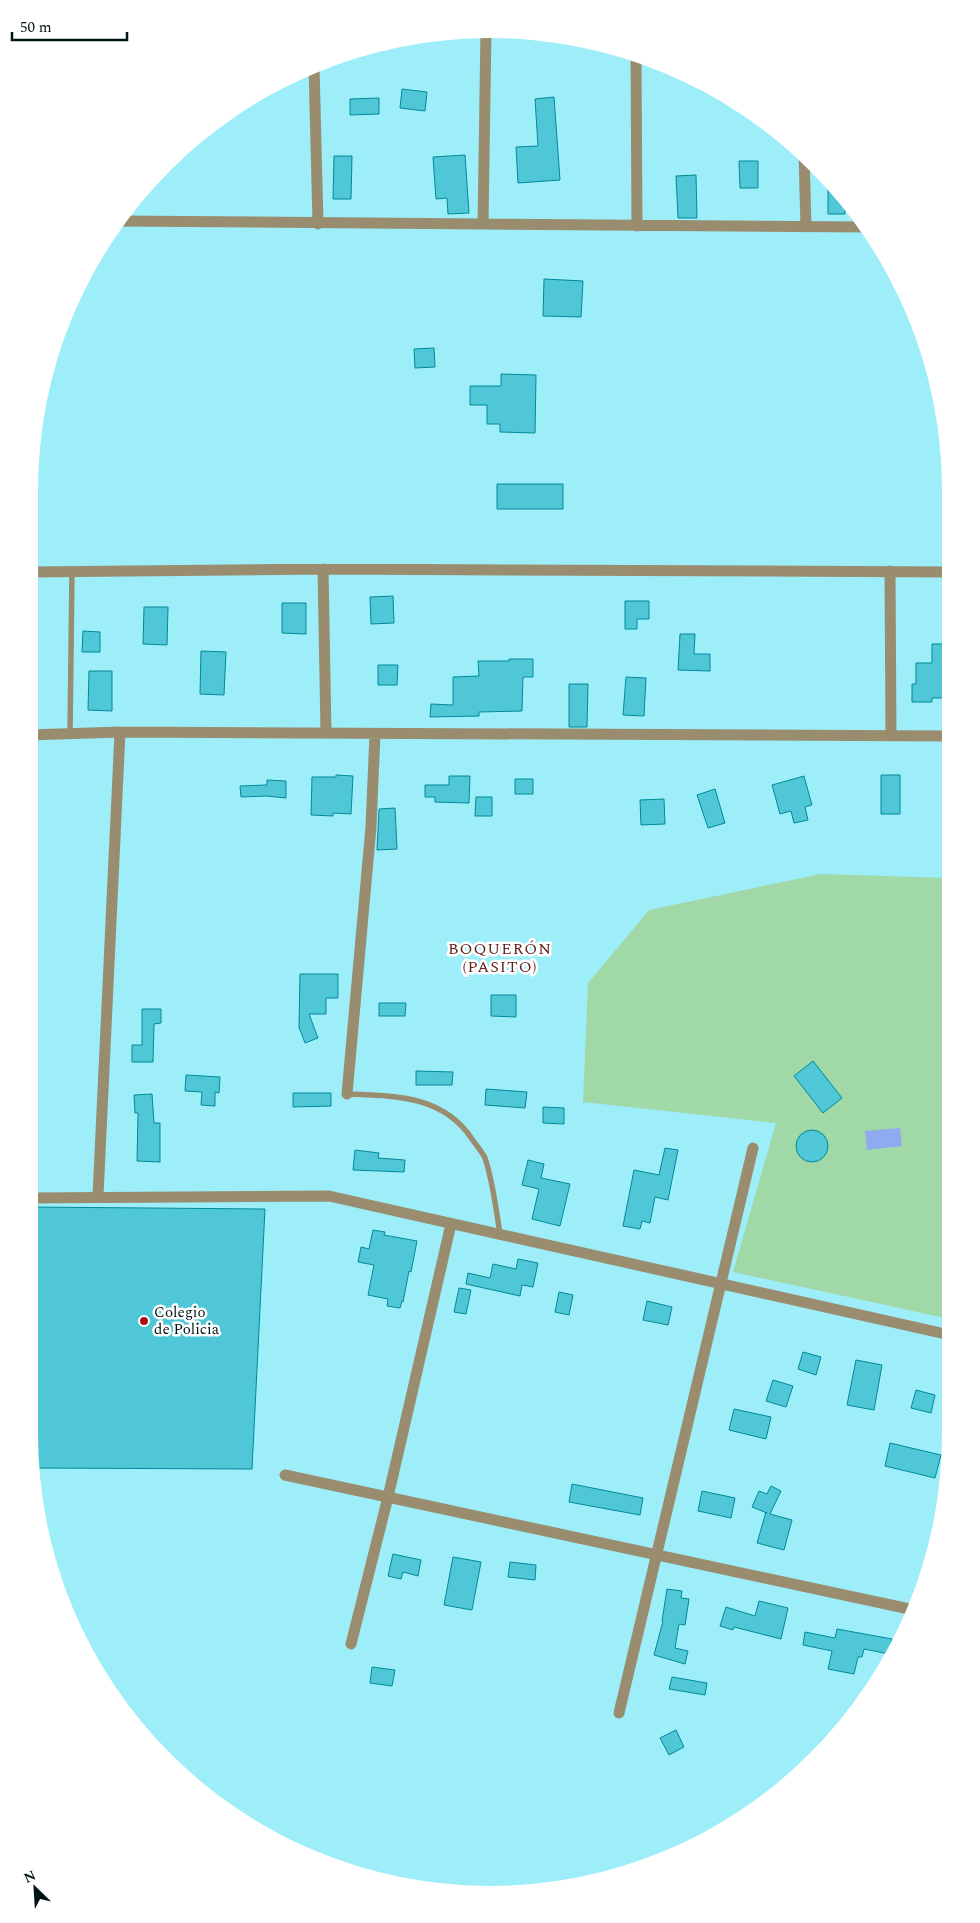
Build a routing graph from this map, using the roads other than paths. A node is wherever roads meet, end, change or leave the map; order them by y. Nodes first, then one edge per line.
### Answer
1 (486, 38) edge
2 (636, 62) edge
3 (314, 73) edge
4 (804, 165) edge
5 (127, 221) edge
6 (318, 224) junction
7 (483, 224) junction
8 (637, 226) junction
9 (806, 227) junction
10 (858, 227) edge
11 (323, 569) junction
12 (890, 571) junction
13 (38, 572) edge
14 (72, 572) junction
15 (942, 572) edge
16 (120, 732) junction
17 (326, 733) junction
18 (70, 734) junction
19 (374, 734) junction
20 (38, 735) edge
21 (891, 736) junction
22 (942, 736) edge
23 (347, 1094) joint
24 (753, 1148) dead end
25 (98, 1196) junction
26 (38, 1198) edge
27 (452, 1224) junction
28 (500, 1234) junction
29 (721, 1284) junction
30 (942, 1333) edge
31 (285, 1475) dead end
32 (388, 1497) junction
33 (656, 1555) junction
34 (907, 1608) edge
35 (351, 1644) dead end
36 (619, 1713) dead end

1 - 7 street
2 - 8 street
3 - 6 street
4 - 9 street
5 - 6 street
6 - 7 street
7 - 8 street
8 - 9 street
9 - 10 street
11 - 12 street
11 - 14 street
11 - 17 street
12 - 15 street
12 - 21 street
13 - 14 street
14 - 18 lane
16 - 17 street
16 - 18 street
16 - 25 street
17 - 19 street
18 - 20 street
19 - 21 street
19 - 23 street
21 - 22 street
23 - 28 lane
24 - 29 street
25 - 26 street
25 - 27 street
27 - 28 street
27 - 32 street
28 - 29 street
29 - 30 street
29 - 33 street
31 - 32 street
32 - 33 street
32 - 35 street
33 - 34 street
33 - 36 street

